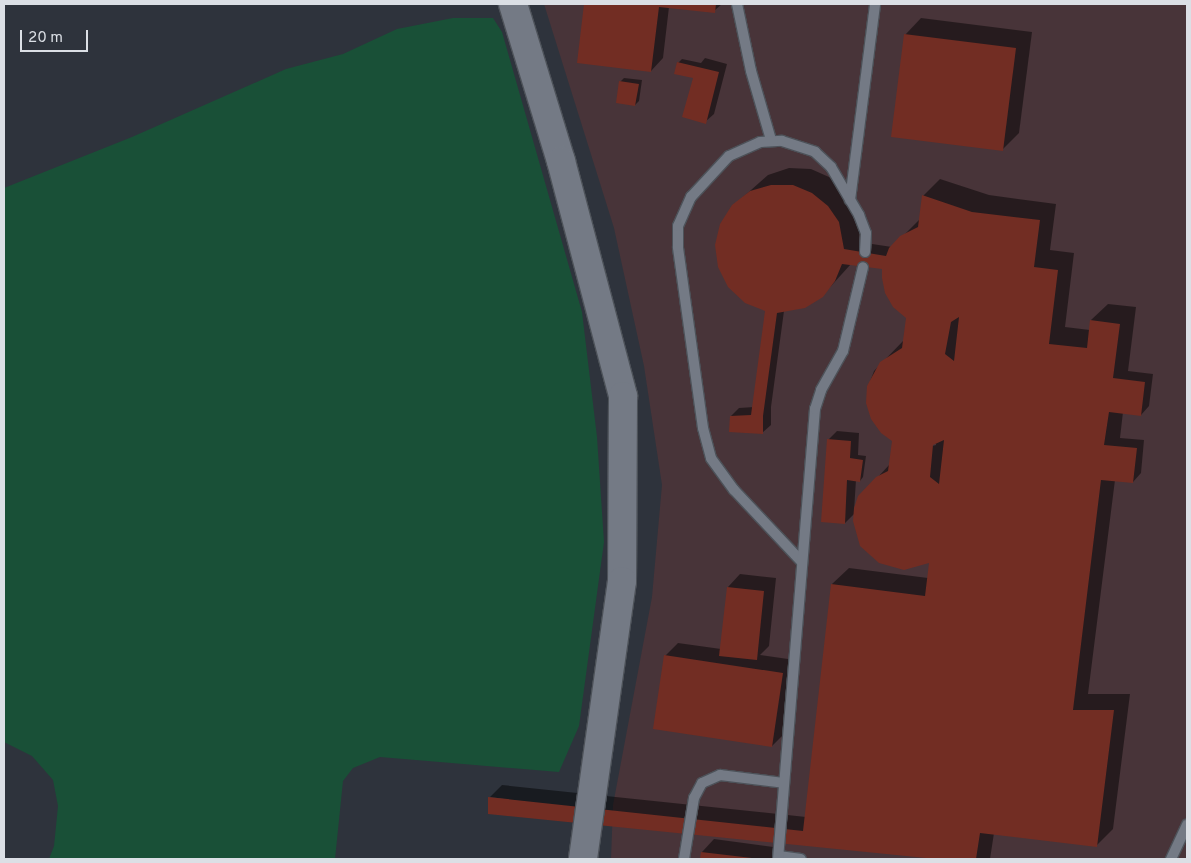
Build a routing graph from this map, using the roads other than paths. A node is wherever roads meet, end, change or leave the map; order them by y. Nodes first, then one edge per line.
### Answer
1 (512, 4) edge
2 (737, 4) edge
3 (875, 4) edge
4 (771, 140) junction
5 (850, 200) junction
6 (865, 252) dead end
7 (863, 267) dead end
8 (801, 561) junction
9 (784, 783) junction
10 (1187, 824) edge
11 (778, 858) edge
12 (584, 859) edge
13 (684, 859) edge
14 (802, 859) edge
15 (1171, 859) edge

1 - 12 street
2 - 4 lane
3 - 5 lane
4 - 5 lane
4 - 8 lane
5 - 6 lane
7 - 8 lane
8 - 9 lane
9 - 11 lane
9 - 13 lane
10 - 15 lane
11 - 14 lane

